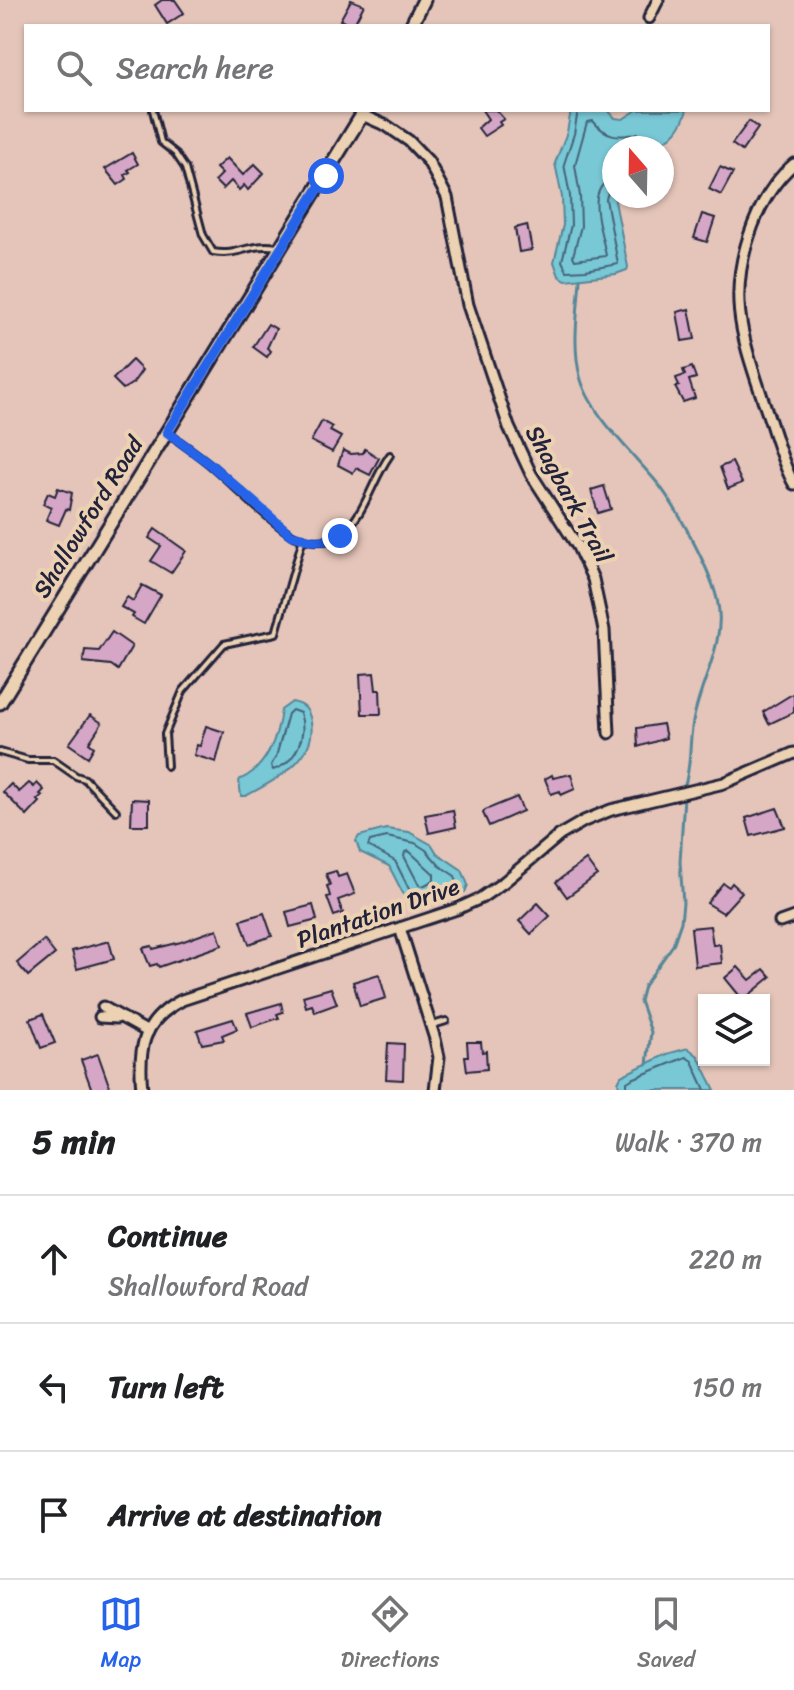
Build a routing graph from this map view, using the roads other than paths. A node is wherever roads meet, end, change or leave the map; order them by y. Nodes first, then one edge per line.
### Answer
1 (424, 0) edge
2 (658, 0) edge
3 (649, 18) dead end
4 (412, 24) edge
5 (154, 112) edge
6 (364, 112) edge
7 (794, 164) edge
8 (279, 247) junction
9 (167, 432) junction
10 (390, 455) dead end
11 (794, 484) edge
12 (303, 538) junction
13 (0, 703) edge
14 (609, 733) dead end
15 (0, 752) edge
16 (794, 753) edge
17 (167, 766) dead end
18 (116, 811) dead end
19 (794, 917) edge
20 (780, 922) dead end
21 (400, 928) junction
22 (101, 1012) dead end
23 (446, 1021) dead end
24 (431, 1026) junction
25 (148, 1032) junction
26 (142, 1090) edge
27 (435, 1090) edge

1 - 4 street
2 - 3 street
5 - 8 lane
6 - 8 street, Shallowford Road
6 - 14 street, Shagbark Trail
7 - 11 street
8 - 9 street, Shallowford Road
9 - 12 lane
9 - 13 street, Shallowford Road
10 - 12 lane
12 - 17 lane
15 - 18 lane
16 - 21 street, Plantation Drive
19 - 20 street
21 - 24 street
21 - 25 street, Plantation Drive
22 - 25 street
23 - 24 lane
24 - 27 street
25 - 26 street

